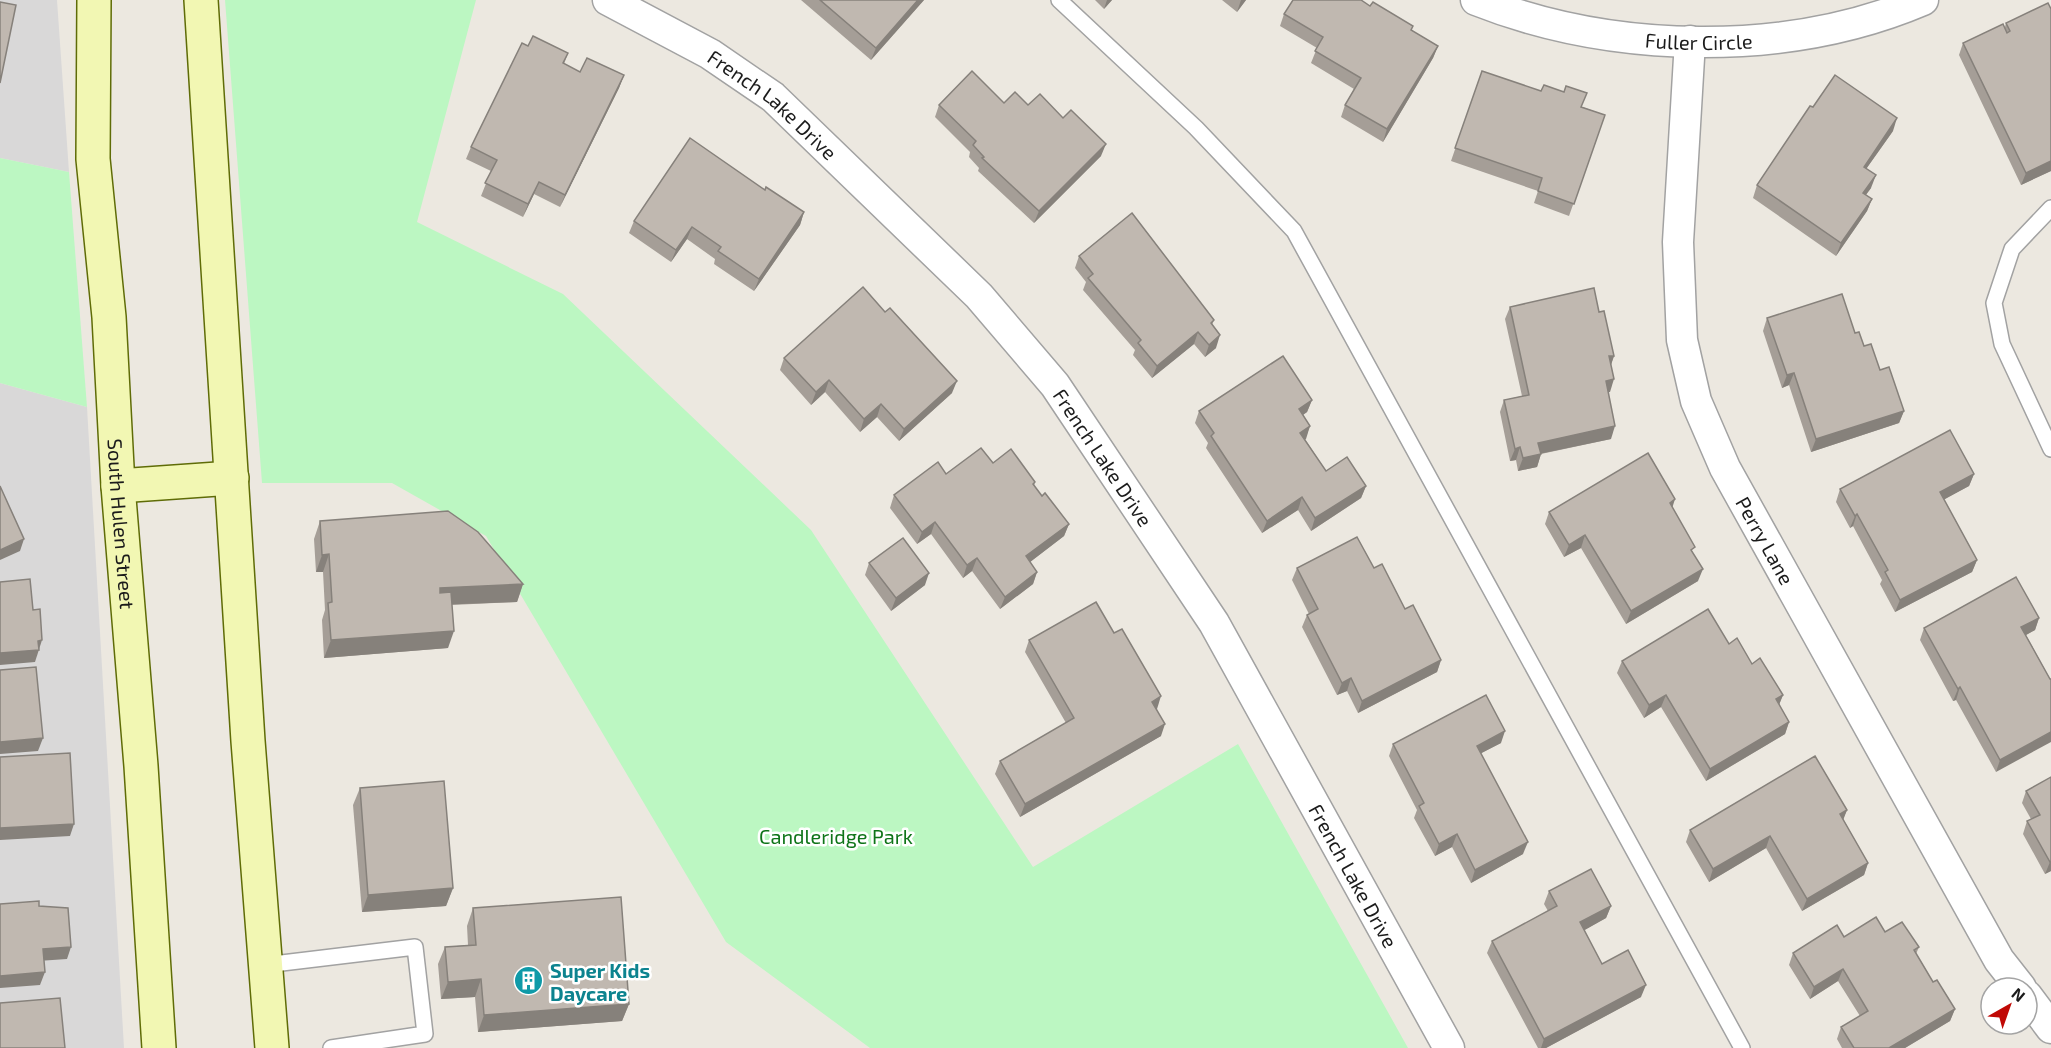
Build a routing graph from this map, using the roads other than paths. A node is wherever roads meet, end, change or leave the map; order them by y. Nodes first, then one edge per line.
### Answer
1 (94, 0) edge
2 (201, 0) edge
3 (608, 0) edge
4 (1059, 0) edge
5 (1476, 0) edge
6 (1923, 0) edge
7 (657, 11) edge
8 (1690, 41) junction
9 (2051, 208) edge
10 (2051, 449) edge
11 (232, 478) junction
12 (118, 486) junction
13 (266, 965) junction
14 (2012, 976) edge
15 (2039, 1012) edge
16 (2051, 1028) edge
17 (159, 1048) edge
18 (272, 1048) edge
19 (331, 1048) edge
20 (1449, 1048) edge
21 (1742, 1048) edge

1 - 12 main road, South Hulen Street
2 - 11 main road
3 - 7 street, French Lake Drive
4 - 21 lane
5 - 8 street, Fuller Circle
6 - 8 street, Fuller Circle
7 - 20 street, French Lake Drive
8 - 14 street, Perry Lane
9 - 10 lane
11 - 12 main road
11 - 13 main road
12 - 17 main road, South Hulen Street
13 - 18 main road
13 - 19 lane
15 - 16 street

